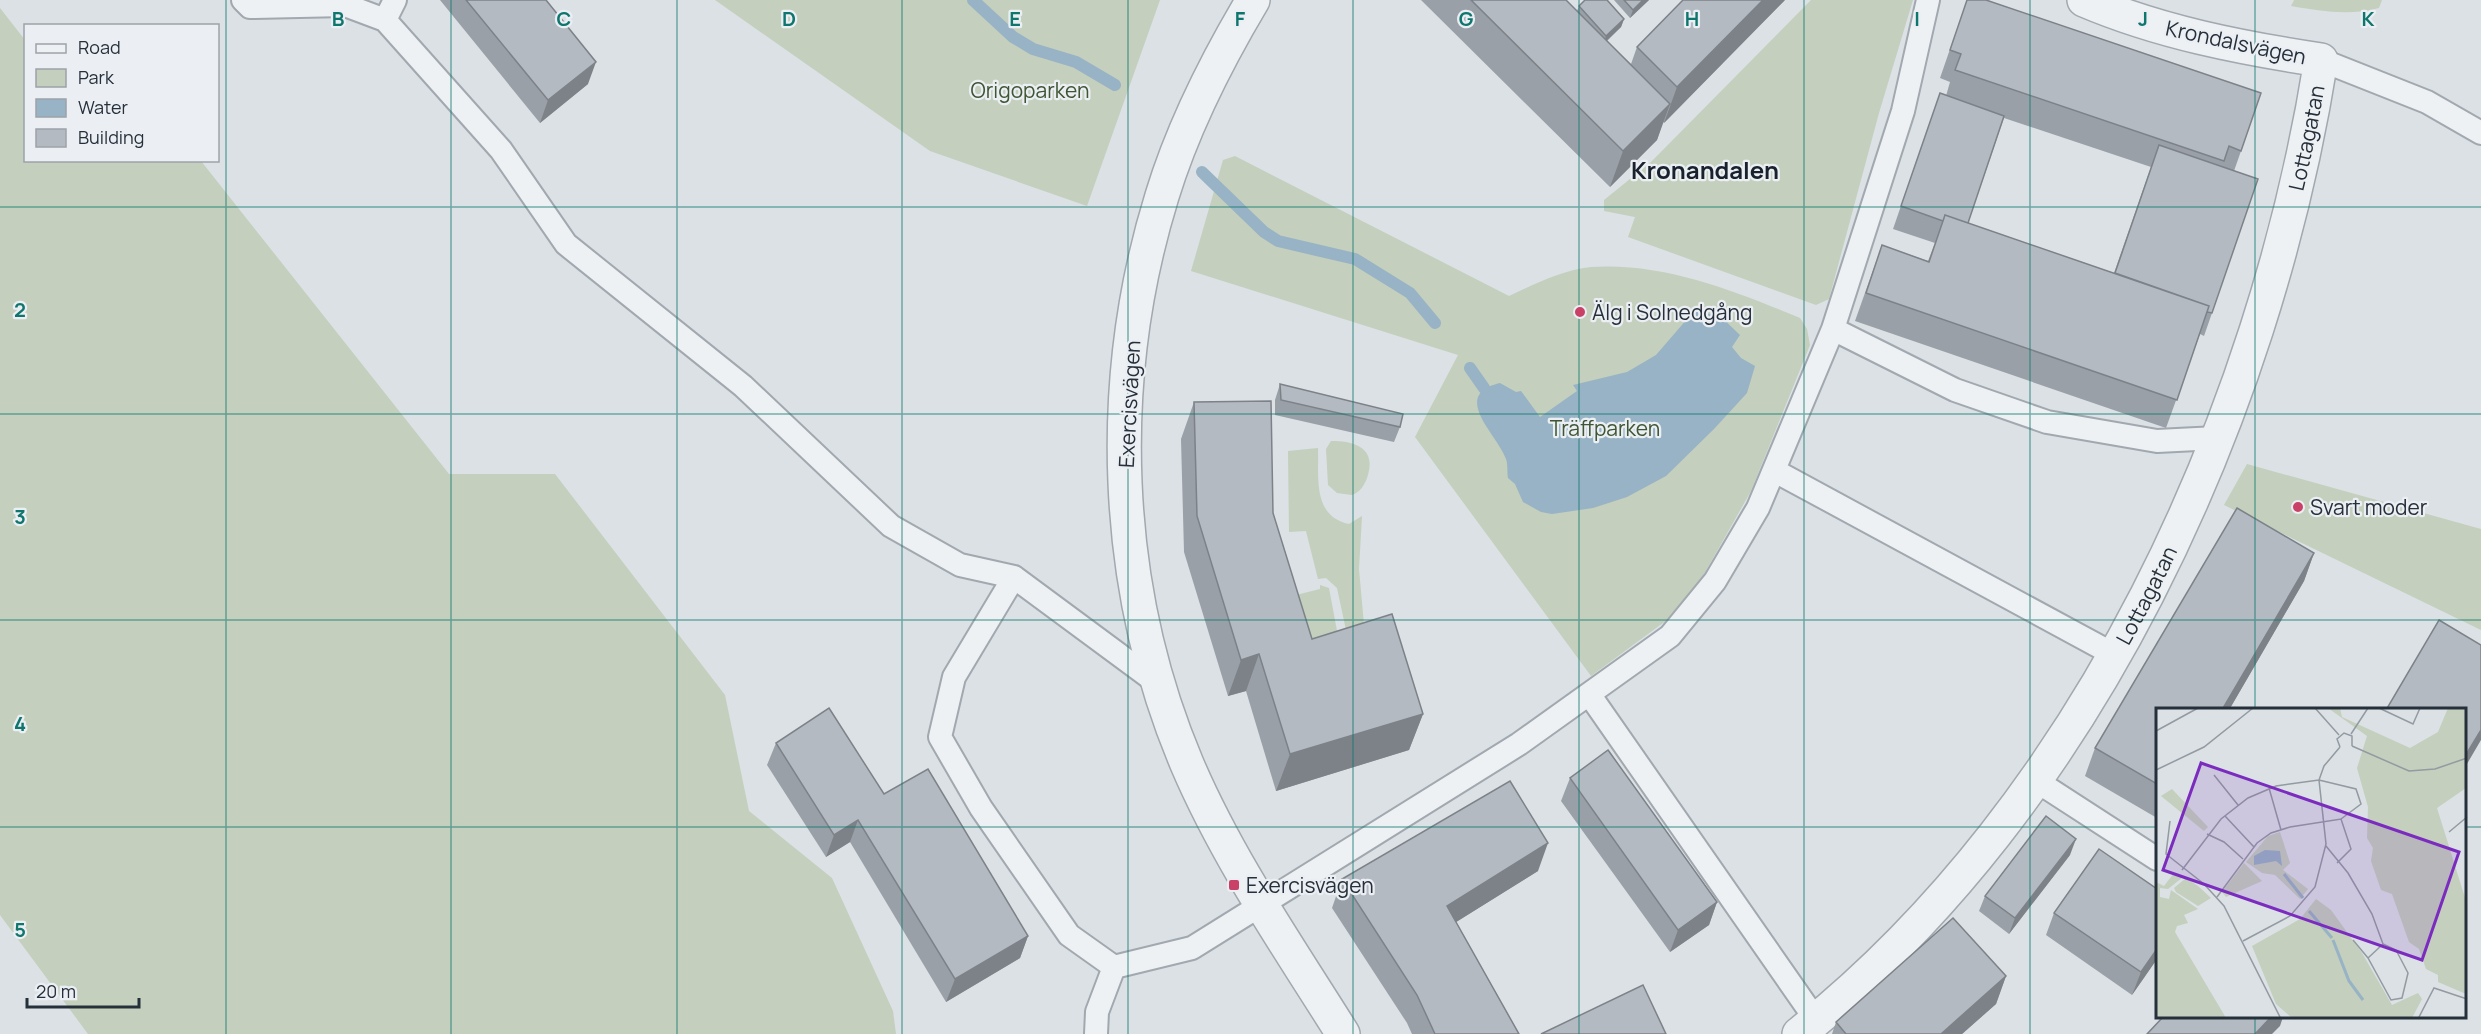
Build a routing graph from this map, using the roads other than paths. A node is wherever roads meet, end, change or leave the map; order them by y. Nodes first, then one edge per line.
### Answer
1 (243, 0) edge
2 (1253, 0) edge
3 (1929, 0) edge
4 (2084, 0) edge
5 (390, 10) edge
6 (2321, 60) junction
7 (2481, 133) edge
8 (1833, 329) junction
9 (2217, 438) junction
10 (1775, 471) junction
11 (1014, 577) junction
12 (2113, 654) junction
13 (1160, 685) junction
14 (1589, 694) junction
15 (2035, 780) junction
16 (2156, 858) edge
17 (1263, 905) junction
18 (1114, 967) junction
19 (1808, 1027) edge
20 (1096, 1034) edge
21 (1343, 1034) edge

1 - 5 lane
2 - 13 street, Exercisvägen
3 - 8 lane
4 - 6 street, Krondalsvägen
5 - 11 lane
6 - 7 lane
6 - 9 street, Lottagatan
8 - 9 lane
8 - 10 lane
9 - 12 street, Lottagatan
10 - 12 lane
10 - 14 lane
11 - 13 lane
11 - 18 lane
12 - 15 street, Lottagatan
13 - 17 street, Exercisvägen
14 - 17 lane
14 - 19 lane
15 - 16 lane
15 - 19 street, Lottagatan
17 - 18 lane
17 - 21 street, Exercisvägen
18 - 20 lane

